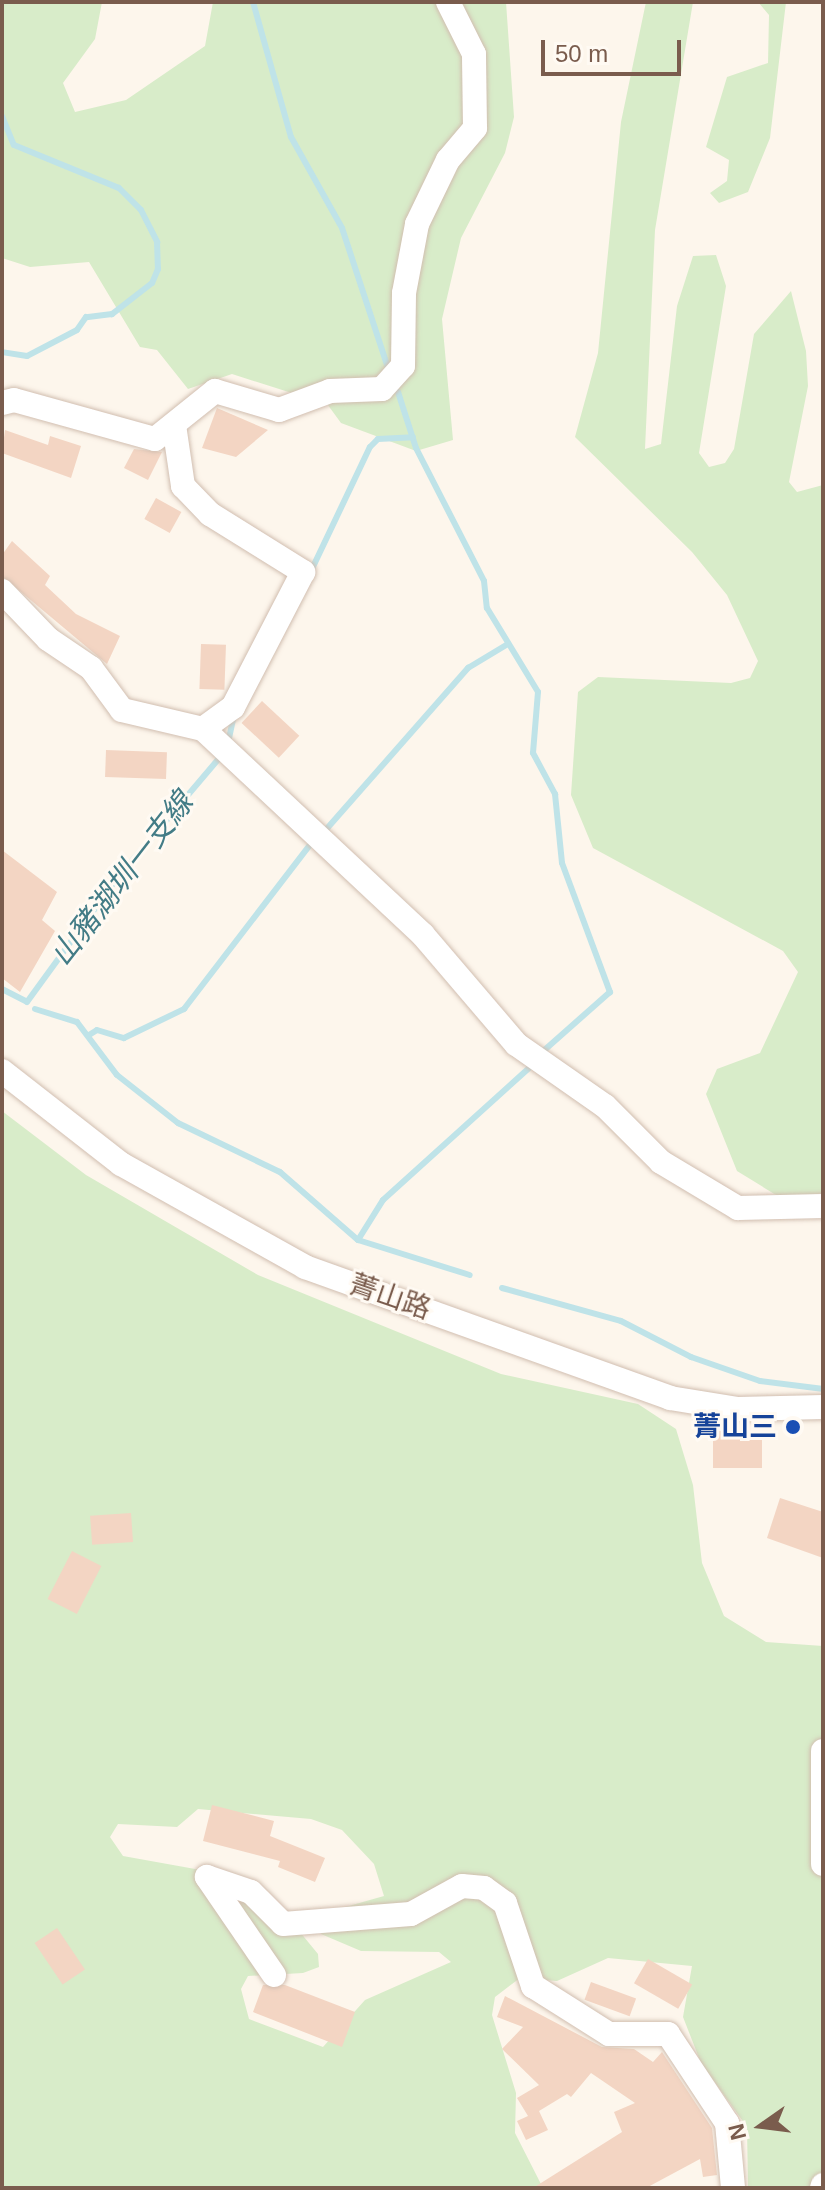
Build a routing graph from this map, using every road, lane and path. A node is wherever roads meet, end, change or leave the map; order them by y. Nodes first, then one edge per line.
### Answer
1 (448, 2) edge
2 (2, 403) edge
3 (174, 425) junction
4 (2, 591) edge
5 (203, 729) junction
6 (2, 1071) edge
7 (823, 1206) edge
8 (823, 1407) edge
9 (823, 1751) edge
10 (823, 1864) edge
11 (274, 1975) dead end
12 (733, 2188) edge

1 - 3 street
2 - 3 street
3 - 5 street
4 - 5 street
5 - 7 street
6 - 8 street, 菁山路
9 - 10 street
11 - 12 street

